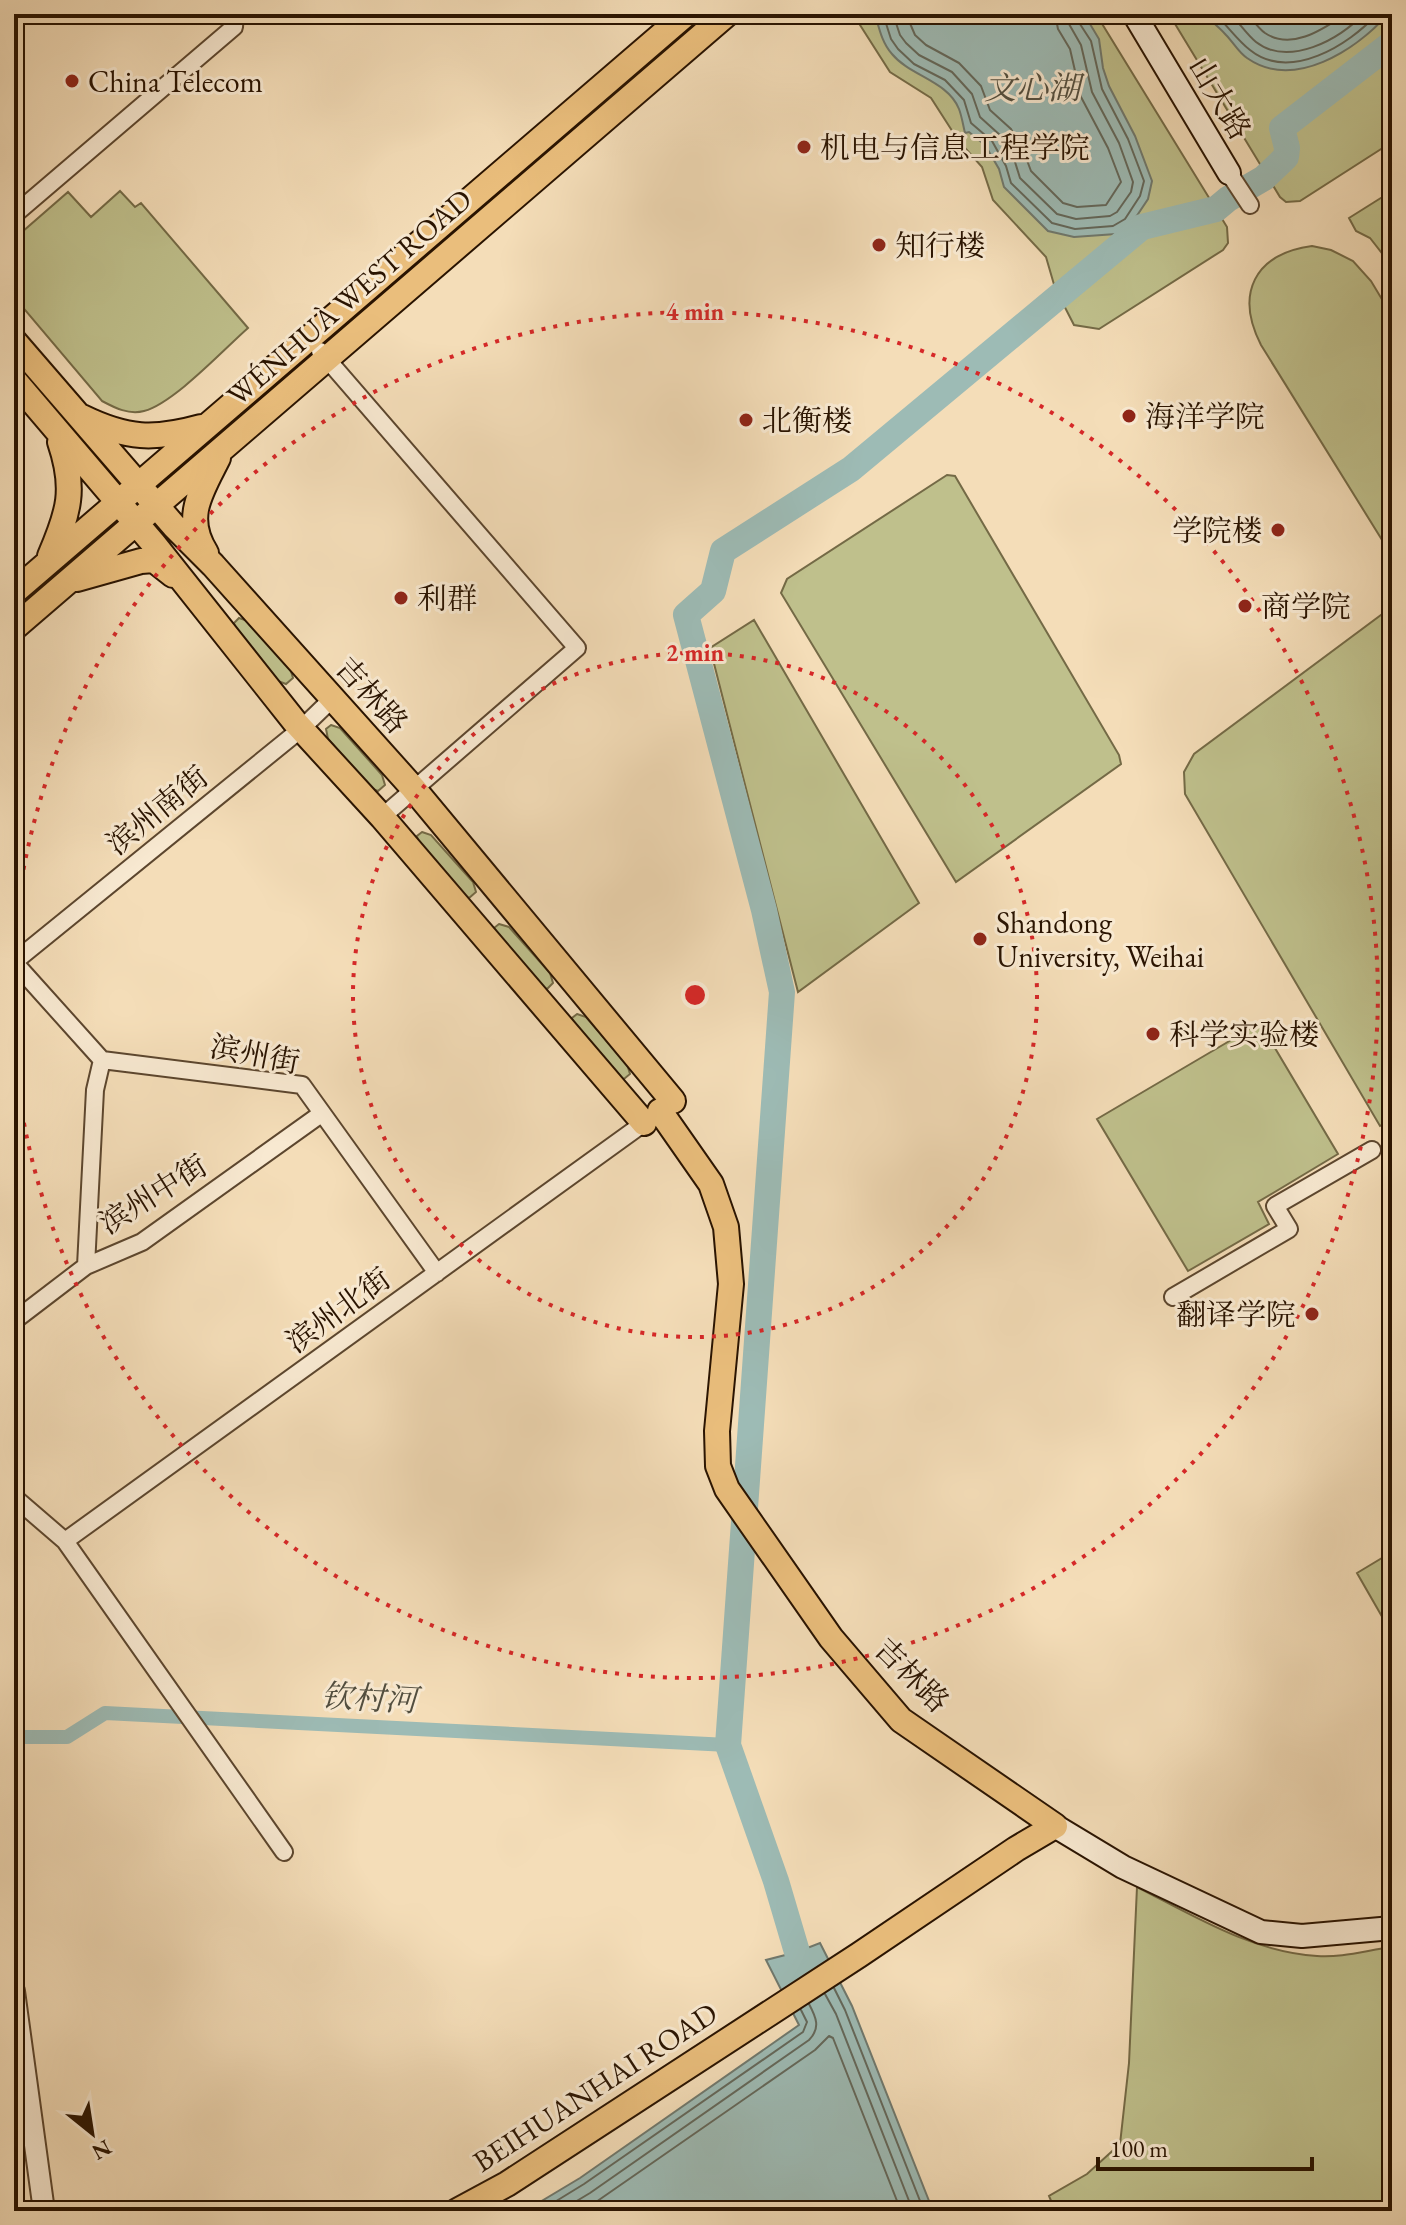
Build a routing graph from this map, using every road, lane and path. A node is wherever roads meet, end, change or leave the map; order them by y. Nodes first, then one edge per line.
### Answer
1 (235, 14) edge
2 (686, 14) edge
3 (727, 14) edge
4 (1134, 14) edge
5 (1229, 173) joint
6 (1250, 205) dead end
7 (14, 215) edge
8 (310, 337) junction
9 (14, 341) edge
10 (326, 358) junction
11 (14, 380) edge
12 (79, 416) junction
13 (207, 425) junction
14 (55, 429) junction
15 (224, 447) junction
16 (139, 485) junction
17 (118, 502) junction
18 (157, 506) junction
19 (137, 524) junction
20 (47, 563) junction
21 (213, 565) junction
22 (67, 582) junction
23 (185, 584) junction
24 (14, 592) edge
25 (14, 628) edge
26 (332, 699) junction
27 (301, 729) junction
28 (413, 788) junction
29 (382, 817) junction
30 (14, 962) edge
31 (102, 1060) junction
32 (659, 1112) junction
33 (321, 1114) junction
34 (1372, 1150) dead end
35 (86, 1266) junction
36 (437, 1273) junction
37 (1173, 1297) dead end
38 (14, 1321) edge
39 (14, 1497) edge
40 (65, 1541) junction
41 (1022, 1803) junction
42 (1055, 1826) junction
43 (1016, 1849) junction
44 (284, 1852) dead end
45 (1392, 1928) edge
46 (14, 1991) edge
47 (21, 2086) edge
48 (44, 2211) edge
49 (457, 2211) edge

1 - 7 street
2 - 8 main road, WÉNHUÀ WEST ROAD
3 - 10 main road, WÉNHUÀ WEST ROAD
4 - 5 main road, 山大路
5 - 6 street
8 - 10 street
8 - 13 main road, WÉNHUÀ WEST ROAD
9 - 12 main road, 吉林路
10 - 15 main road, WÉNHUÀ WEST ROAD
10 - 28 street
11 - 14 main road, 吉林路
12 - 13 main road
12 - 16 main road, 吉林路
13 - 16 main road, WÉNHUÀ WEST ROAD
14 - 17 main road, 吉林路
14 - 20 main road
15 - 18 main road, WÉNHUÀ WEST ROAD
15 - 21 main road
16 - 17 main road, WÉNHUÀ WEST ROAD
16 - 18 main road, 吉林路
17 - 19 main road, 吉林路
17 - 20 main road, WÉNHUÀ WEST ROAD
18 - 19 main road, WÉNHUÀ WEST ROAD
18 - 21 main road, 吉林路
19 - 22 main road, WÉNHUÀ WEST ROAD
19 - 23 main road, 吉林路
20 - 24 main road, WÉNHUÀ WEST ROAD
21 - 26 main road, 吉林路
22 - 23 main road
22 - 25 main road, WÉNHUÀ WEST ROAD
23 - 27 main road, 吉林路
26 - 27 street, 滨州南街
26 - 28 main road, 吉林路
27 - 29 main road, 吉林路
27 - 30 street, 滨州南街
28 - 29 street
28 - 32 main road, 吉林路
29 - 32 main road, 吉林路
30 - 31 street
31 - 33 street, 滨州街
31 - 35 street
32 - 36 street, 滨州北街
32 - 41 main road, 吉林路
33 - 35 street, 滨州中街
33 - 36 street, 滨州街
34 - 37 street
35 - 38 street, 滨州中街
36 - 40 street, 滨州北街
39 - 40 street
40 - 44 street
41 - 42 main road, 吉林路
41 - 43 main road
42 - 43 main road, BEIHUANHAI ROAD
42 - 45 main road
43 - 49 main road, BEIHUANHAI ROAD
46 - 47 street
47 - 48 street

